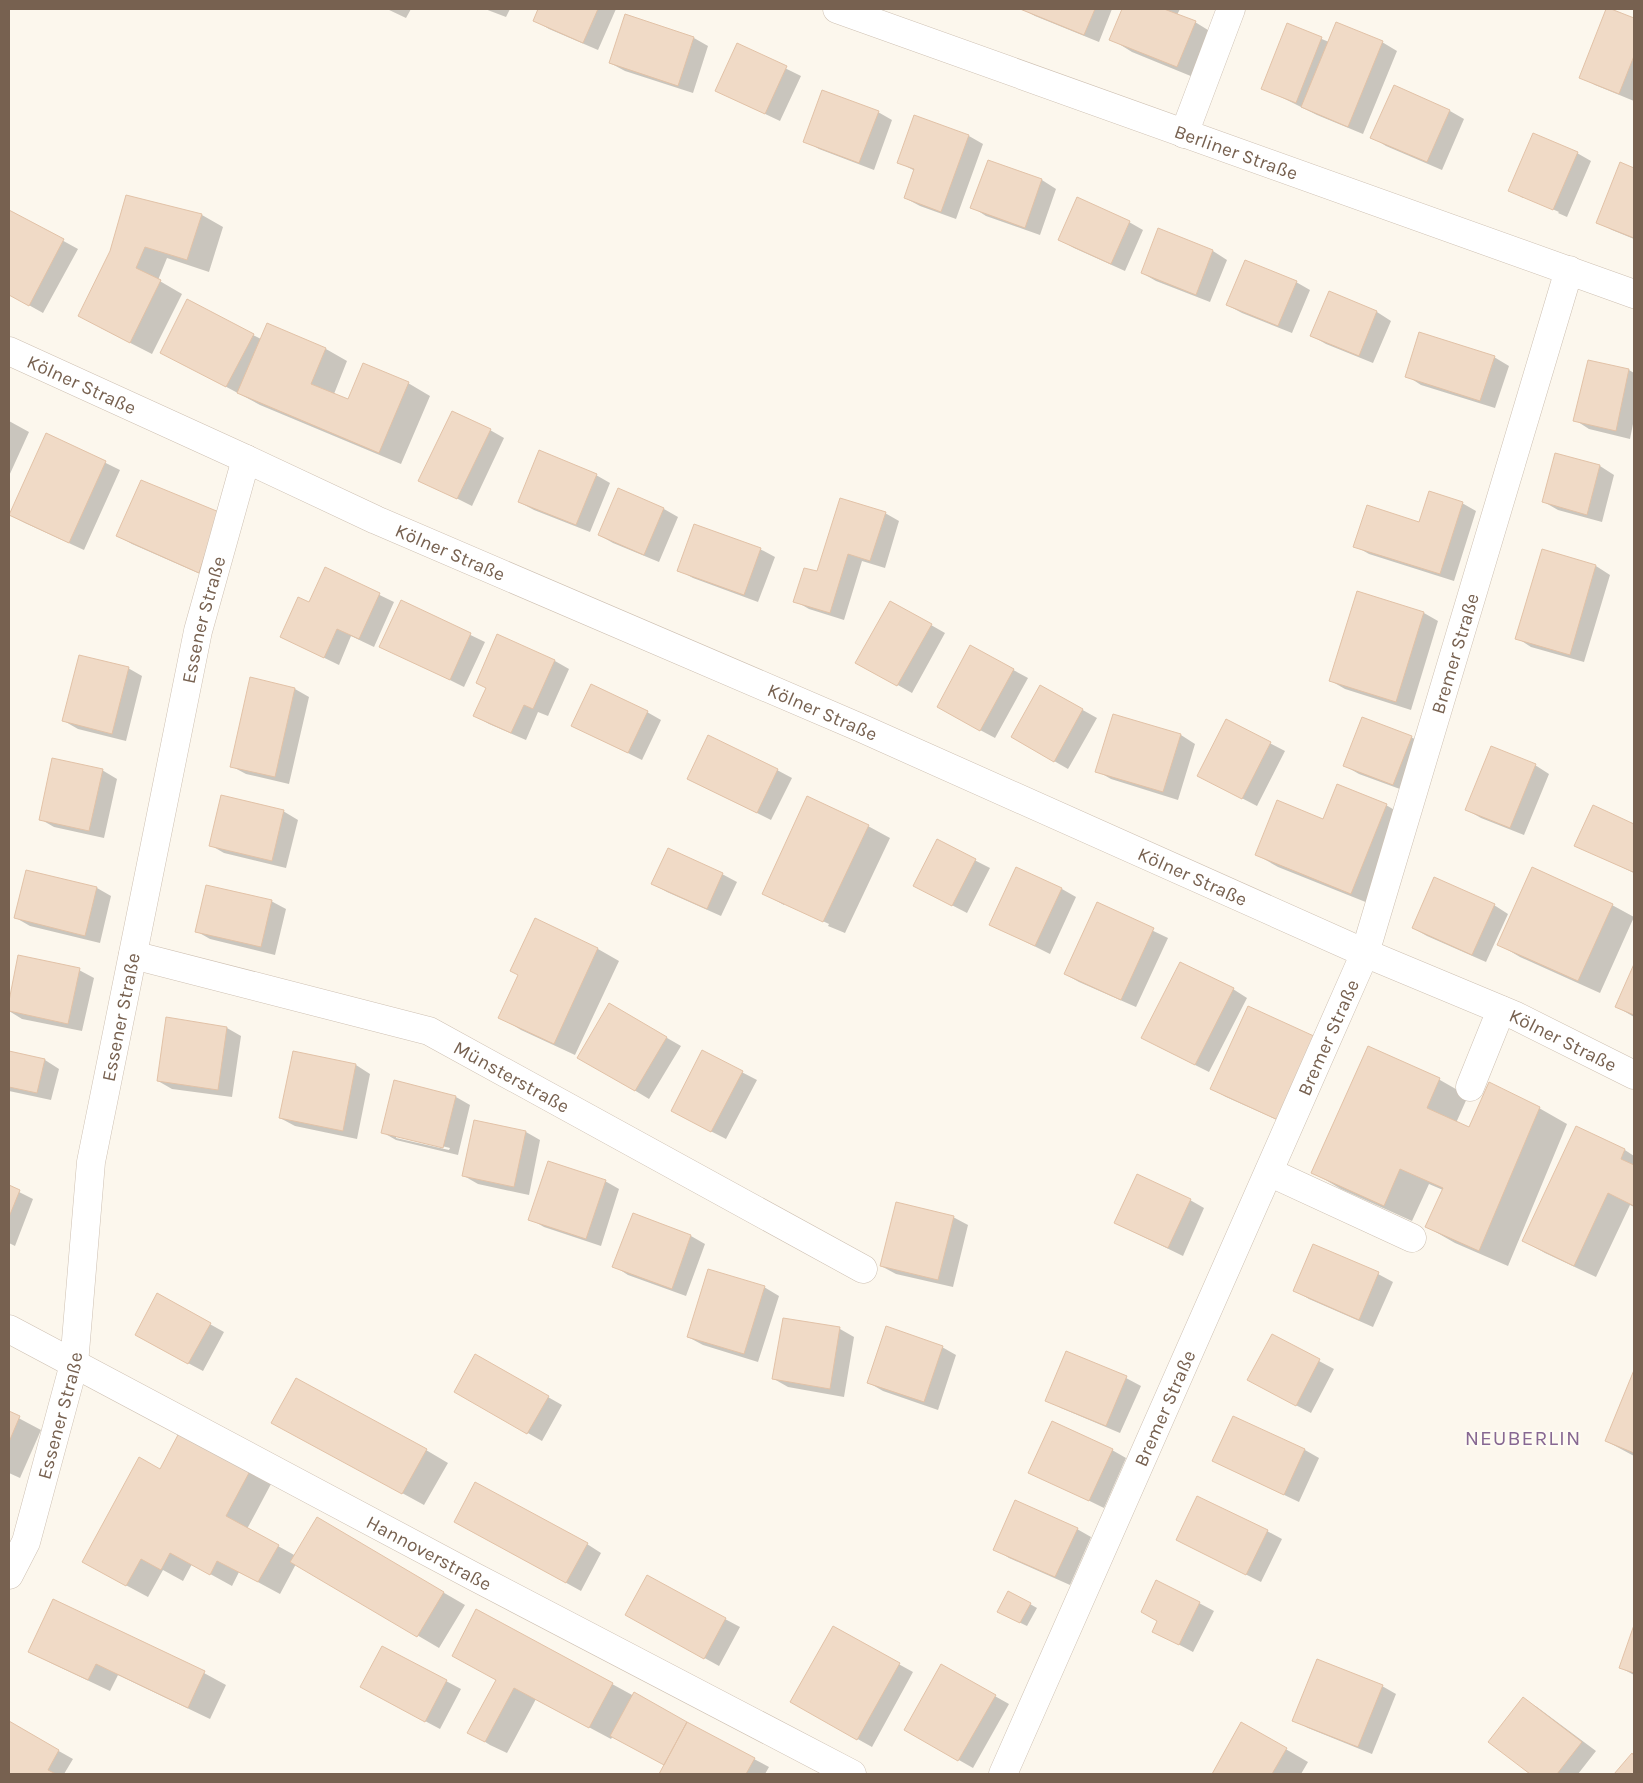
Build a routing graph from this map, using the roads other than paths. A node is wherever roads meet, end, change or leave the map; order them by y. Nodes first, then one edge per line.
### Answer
1 (837, 9) edge
2 (1231, 9) edge
3 (1184, 134) junction
4 (1569, 270) junction
5 (1634, 294) edge
6 (9, 351) edge
7 (246, 459) junction
8 (1365, 953) junction
9 (133, 955) junction
10 (1501, 1010) junction
11 (1634, 1075) edge
12 (1470, 1087) dead end
13 (1269, 1172) junction
14 (1412, 1238) dead end
15 (863, 1269) dead end
16 (9, 1329) edge
17 (74, 1364) junction
18 (9, 1576) edge
19 (852, 1774) edge
20 (1003, 1774) edge

1 - 3 street, Berliner Straße
2 - 3 street
3 - 4 street, Berliner Straße
4 - 5 street, Berliner Straße
4 - 8 street, Bremer Straße
6 - 7 street, Kölner Straße
7 - 8 street, Kölner Straße
7 - 9 street, Essener Straße
8 - 10 street, Kölner Straße
8 - 13 street, Bremer Straße
9 - 15 street, Münsterstraße
9 - 17 street, Essener Straße
10 - 11 street, Kölner Straße
10 - 12 street
13 - 14 street
13 - 20 street, Bremer Straße
16 - 17 street, Hannoverstraße
17 - 18 street, Essener Straße
17 - 19 street, Hannoverstraße

